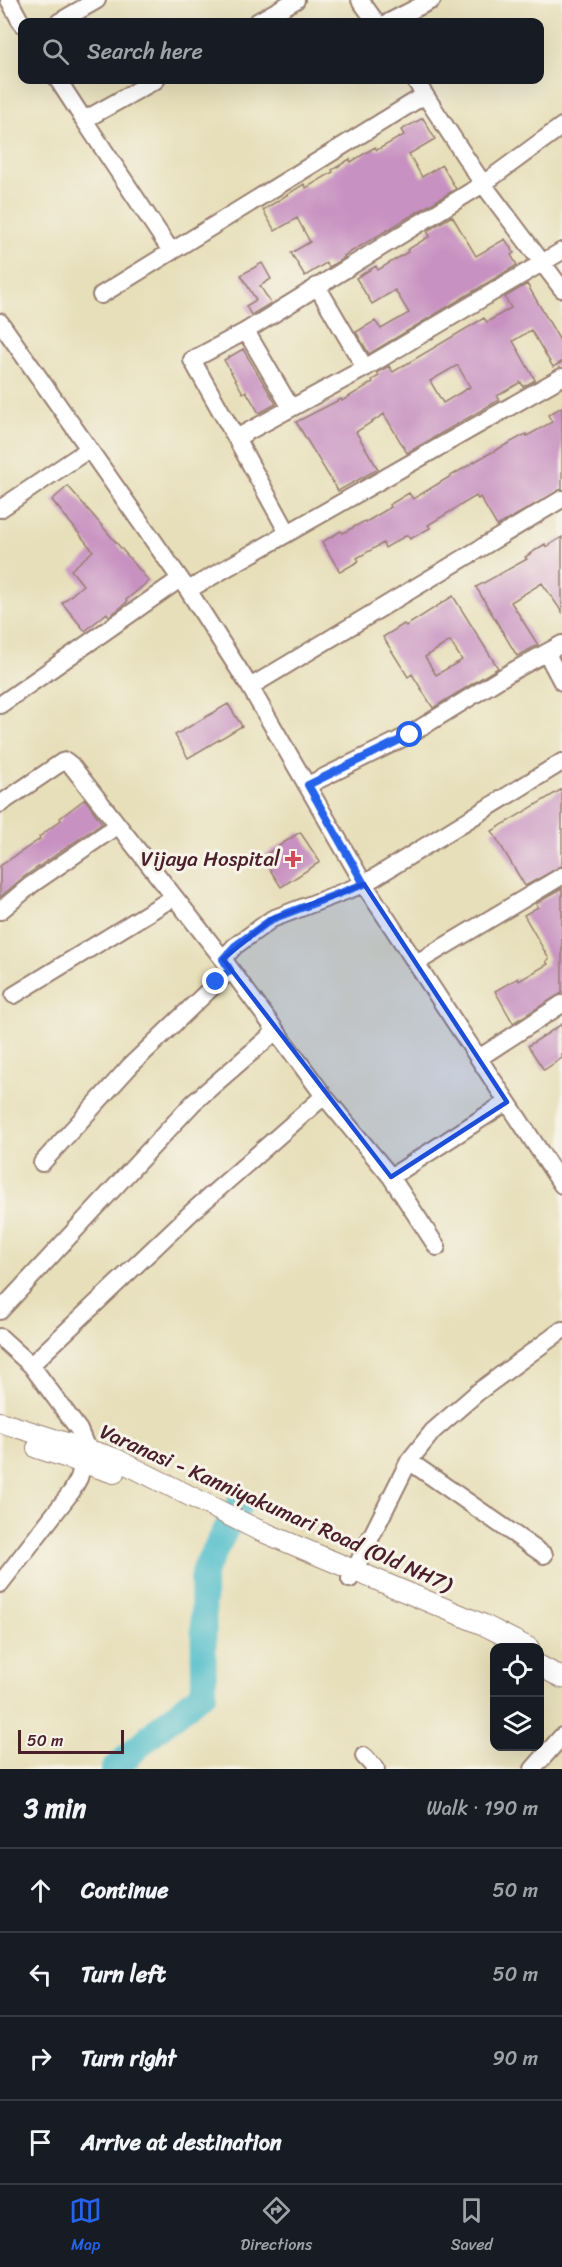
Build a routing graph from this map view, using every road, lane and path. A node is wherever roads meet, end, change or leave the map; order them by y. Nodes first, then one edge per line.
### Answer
1 (9, 0) edge
2 (97, 0) edge
3 (296, 0) edge
4 (360, 0) edge
5 (432, 0) edge
6 (19, 18) edge
7 (66, 18) edge
8 (264, 18) edge
9 (373, 18) edge
10 (397, 18) edge
11 (61, 84) edge
12 (149, 84) edge
13 (418, 84) edge
14 (425, 95) junction
15 (84, 120) junction
16 (562, 126) edge
17 (483, 184) junction
18 (171, 251) junction
19 (562, 251) edge
20 (542, 265) junction
21 (317, 286) junction
22 (562, 289) edge
23 (101, 295) dead end
24 (0, 322) edge
25 (246, 331) junction
26 (365, 368) junction
27 (562, 377) edge
28 (291, 408) junction
29 (236, 438) junction
30 (89, 448) junction
31 (562, 499) edge
32 (0, 509) edge
33 (288, 533) junction
34 (184, 584) junction
35 (562, 644) edge
36 (547, 654) junction
37 (562, 682) edge
38 (250, 687) junction
39 (3, 697) edge
40 (562, 762) edge
41 (308, 785) junction
42 (0, 804) edge
43 (118, 825) junction
44 (562, 876) edge
45 (364, 884) junction
46 (174, 897) junction
47 (0, 911) edge
48 (417, 962) junction
49 (226, 964) junction
50 (14, 995) dead end
51 (562, 1004) edge
52 (276, 1031) junction
53 (479, 1058) junction
54 (324, 1096) junction
55 (507, 1102) junction
56 (42, 1163) dead end
57 (391, 1177) junction
58 (562, 1185) edge
59 (436, 1247) dead end
60 (0, 1311) edge
61 (562, 1330) edge
62 (0, 1337) edge
63 (32, 1365) junction
64 (0, 1422) edge
65 (0, 1436) edge
66 (86, 1456) junction
67 (409, 1461) junction
68 (544, 1555) dead end
69 (352, 1575) junction
70 (0, 1584) edge
71 (495, 1643) edge
72 (521, 1643) edge
73 (544, 1655) edge
74 (562, 1664) edge
75 (544, 1668) edge
76 (562, 1678) edge
77 (562, 1736) edge
78 (364, 1756) dead end
79 (376, 1769) edge
80 (533, 1769) edge

1 - 6 street
2 - 7 street
3 - 8 street
4 - 9 street
5 - 10 street
11 - 15 street
12 - 15 street
13 - 14 street
14 - 17 street
14 - 18 street
15 - 18 street
16 - 17 street
17 - 20 street
17 - 21 street
18 - 23 street
19 - 20 street
20 - 22 street
20 - 26 street
21 - 25 street
21 - 26 street
24 - 30 street
25 - 28 street
25 - 29 street
26 - 28 street
27 - 33 street
28 - 29 street
29 - 33 street
30 - 32 street
30 - 34 street
31 - 38 street
33 - 34 street
34 - 38 street
34 - 39 street
35 - 36 street
36 - 37 street
36 - 41 street
38 - 41 street
40 - 45 street
41 - 45 street
42 - 43 street
43 - 46 street
43 - 47 street
44 - 48 street
45 - 48 street
45 - 49 street
46 - 49 street
46 - 50 street
48 - 53 street
49 - 52 street
49 - 56 street
51 - 53 street
52 - 54 street
52 - 60 street
53 - 55 street
54 - 57 street
54 - 63 street
55 - 57 street
55 - 58 street
57 - 59 street
61 - 67 street
62 - 63 street
63 - 66 street
64 - 66 main road, Varanasi - Kanniyakumari Road (Old NH7)
65 - 66 main road, Varanasi - Kanniyakumari Road (Old NH7)
66 - 69 main road, Varanasi - Kanniyakumari Road (Old NH7)
66 - 70 street
67 - 68 street
67 - 69 street
69 - 71 main road, Varanasi - Kanniyakumari Road (Old NH7)
69 - 72 main road, Varanasi - Kanniyakumari Road (Old NH7)
73 - 74 main road
75 - 76 main road
77 - 80 street
78 - 79 street

